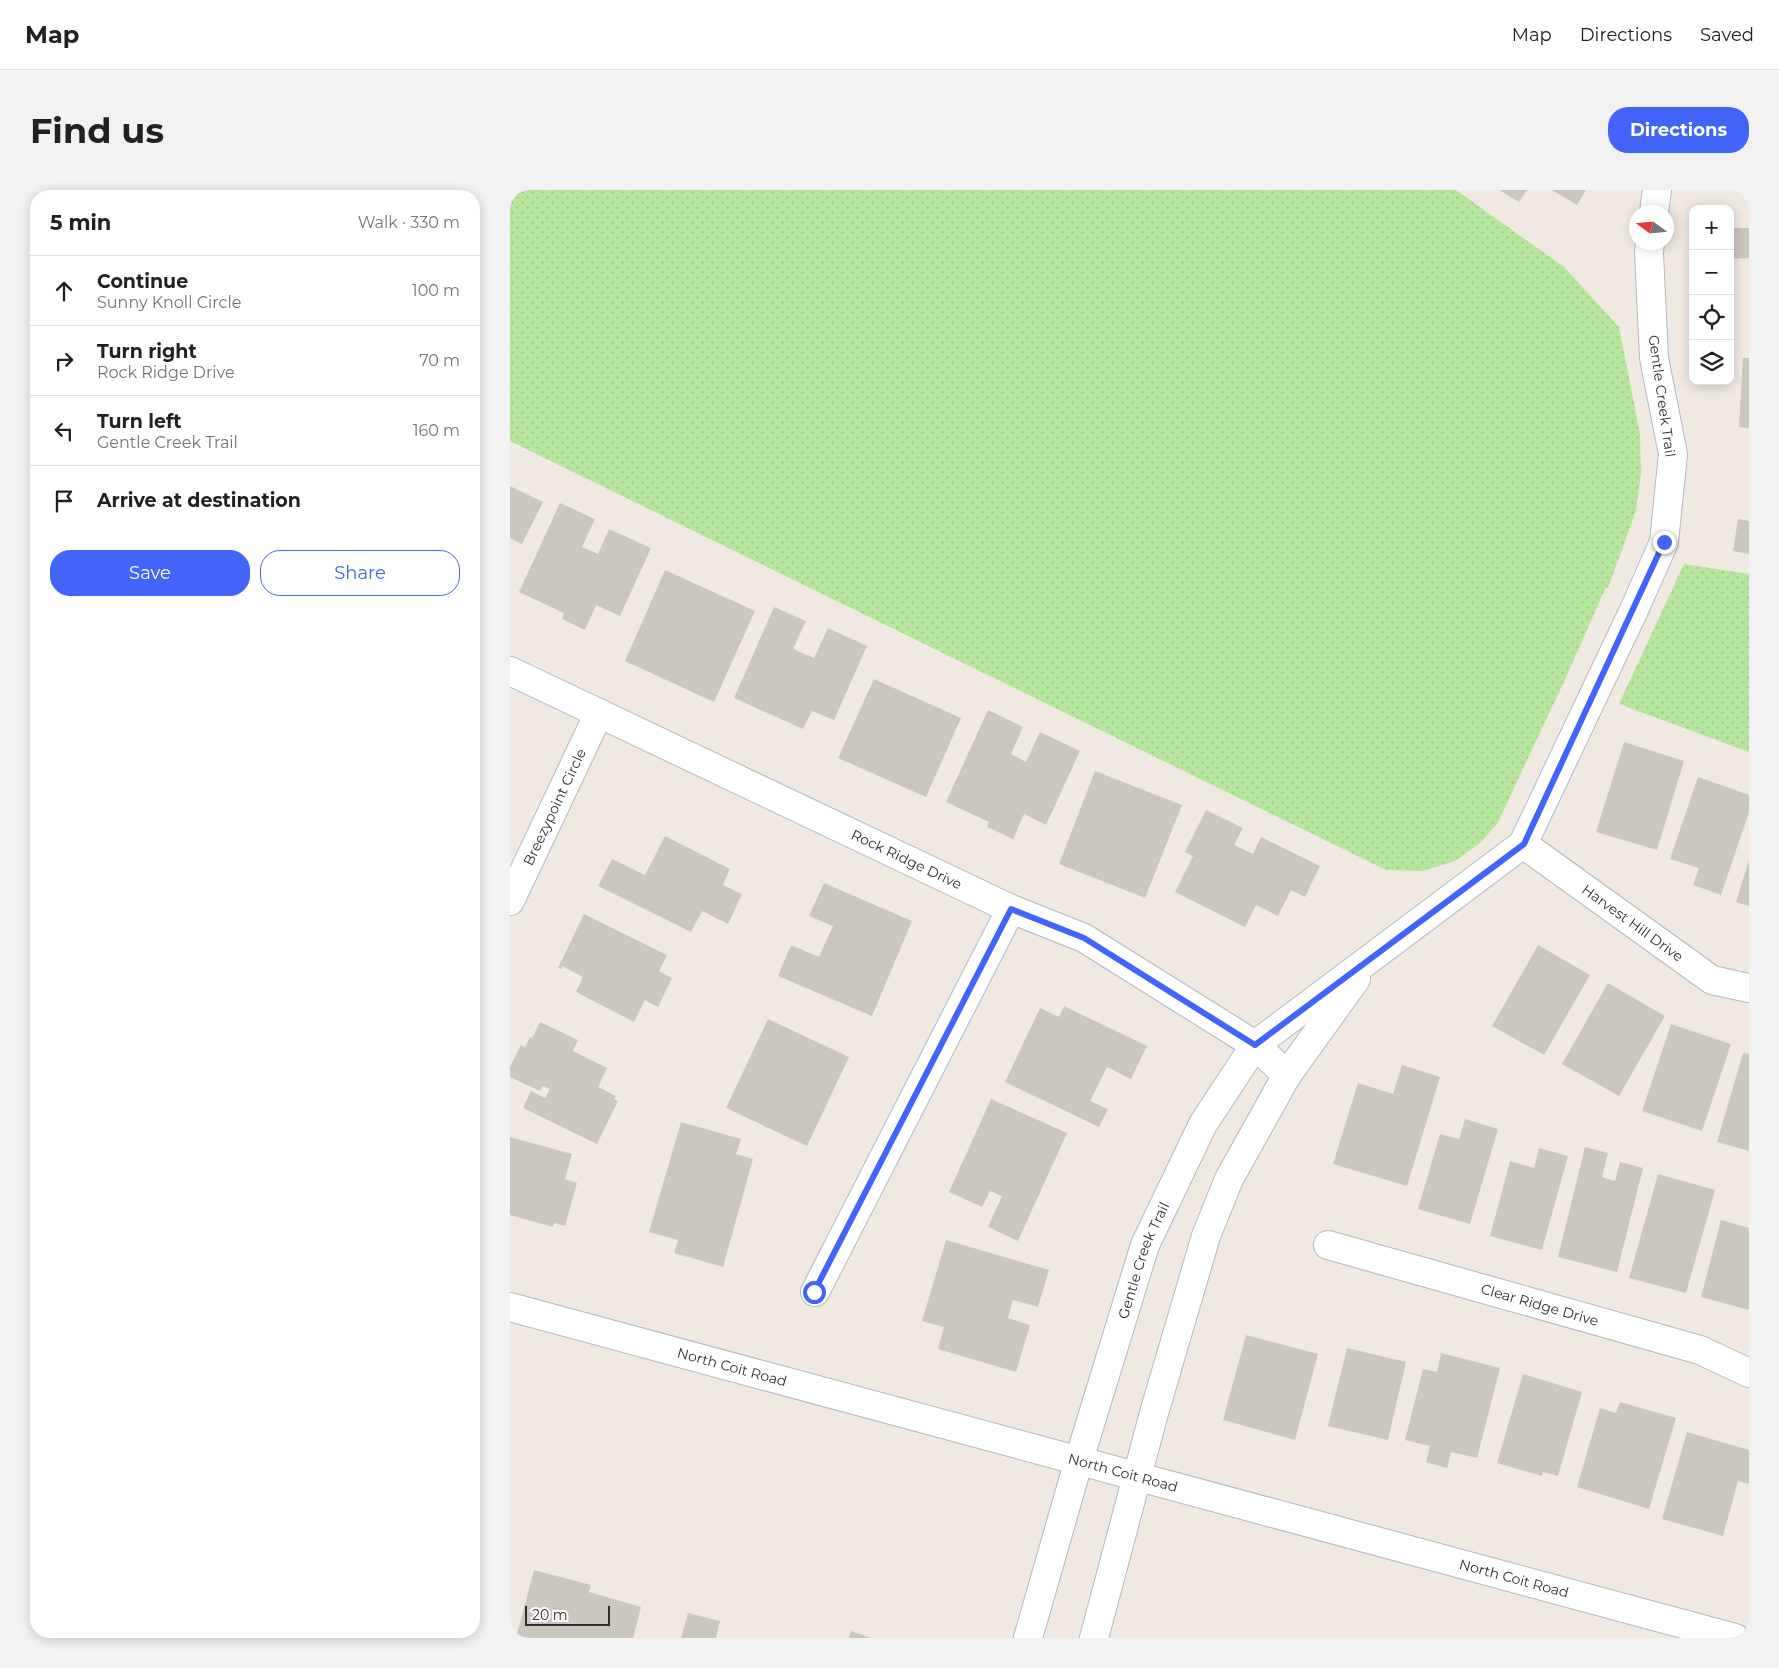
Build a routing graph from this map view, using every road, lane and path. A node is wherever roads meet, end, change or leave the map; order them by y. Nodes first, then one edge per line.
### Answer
1 (1657, 190) edge
2 (1655, 205) edge
3 (1649, 250) edge
4 (510, 671) edge
5 (599, 713) junction
6 (1524, 844) junction
7 (510, 901) edge
8 (1011, 909) junction
9 (1375, 954) junction
10 (1749, 988) edge
11 (1255, 1045) junction
12 (1287, 1075) junction
13 (1328, 1245) dead end
14 (814, 1292) dead end
15 (510, 1306) edge
16 (1749, 1373) edge
17 (1079, 1460) junction
18 (1138, 1477) junction
19 (1028, 1638) edge
20 (1094, 1638) edge
21 (1735, 1638) edge

1 - 2 street
3 - 6 street, Gentle Creek Trail
4 - 5 street, Rock Ridge Drive
5 - 7 street, Breezypoint Circle
5 - 8 street, Rock Ridge Drive
6 - 9 street, Gentle Creek Trail
6 - 10 street, Harvest Hill Drive
8 - 11 street, Rock Ridge Drive
8 - 14 street
9 - 11 street, Gentle Creek Trail
9 - 12 street, Gentle Creek Trail
11 - 12 street, Rock Ridge Drive
11 - 17 street, Gentle Creek Trail
12 - 18 street, Gentle Creek Trail
13 - 16 street, Clear Ridge Drive
15 - 17 street, North Coit Road
17 - 18 street, North Coit Road
17 - 19 street, Gentle Creek Trail
18 - 20 street, Gentle Creek Trail
18 - 21 street, North Coit Road

